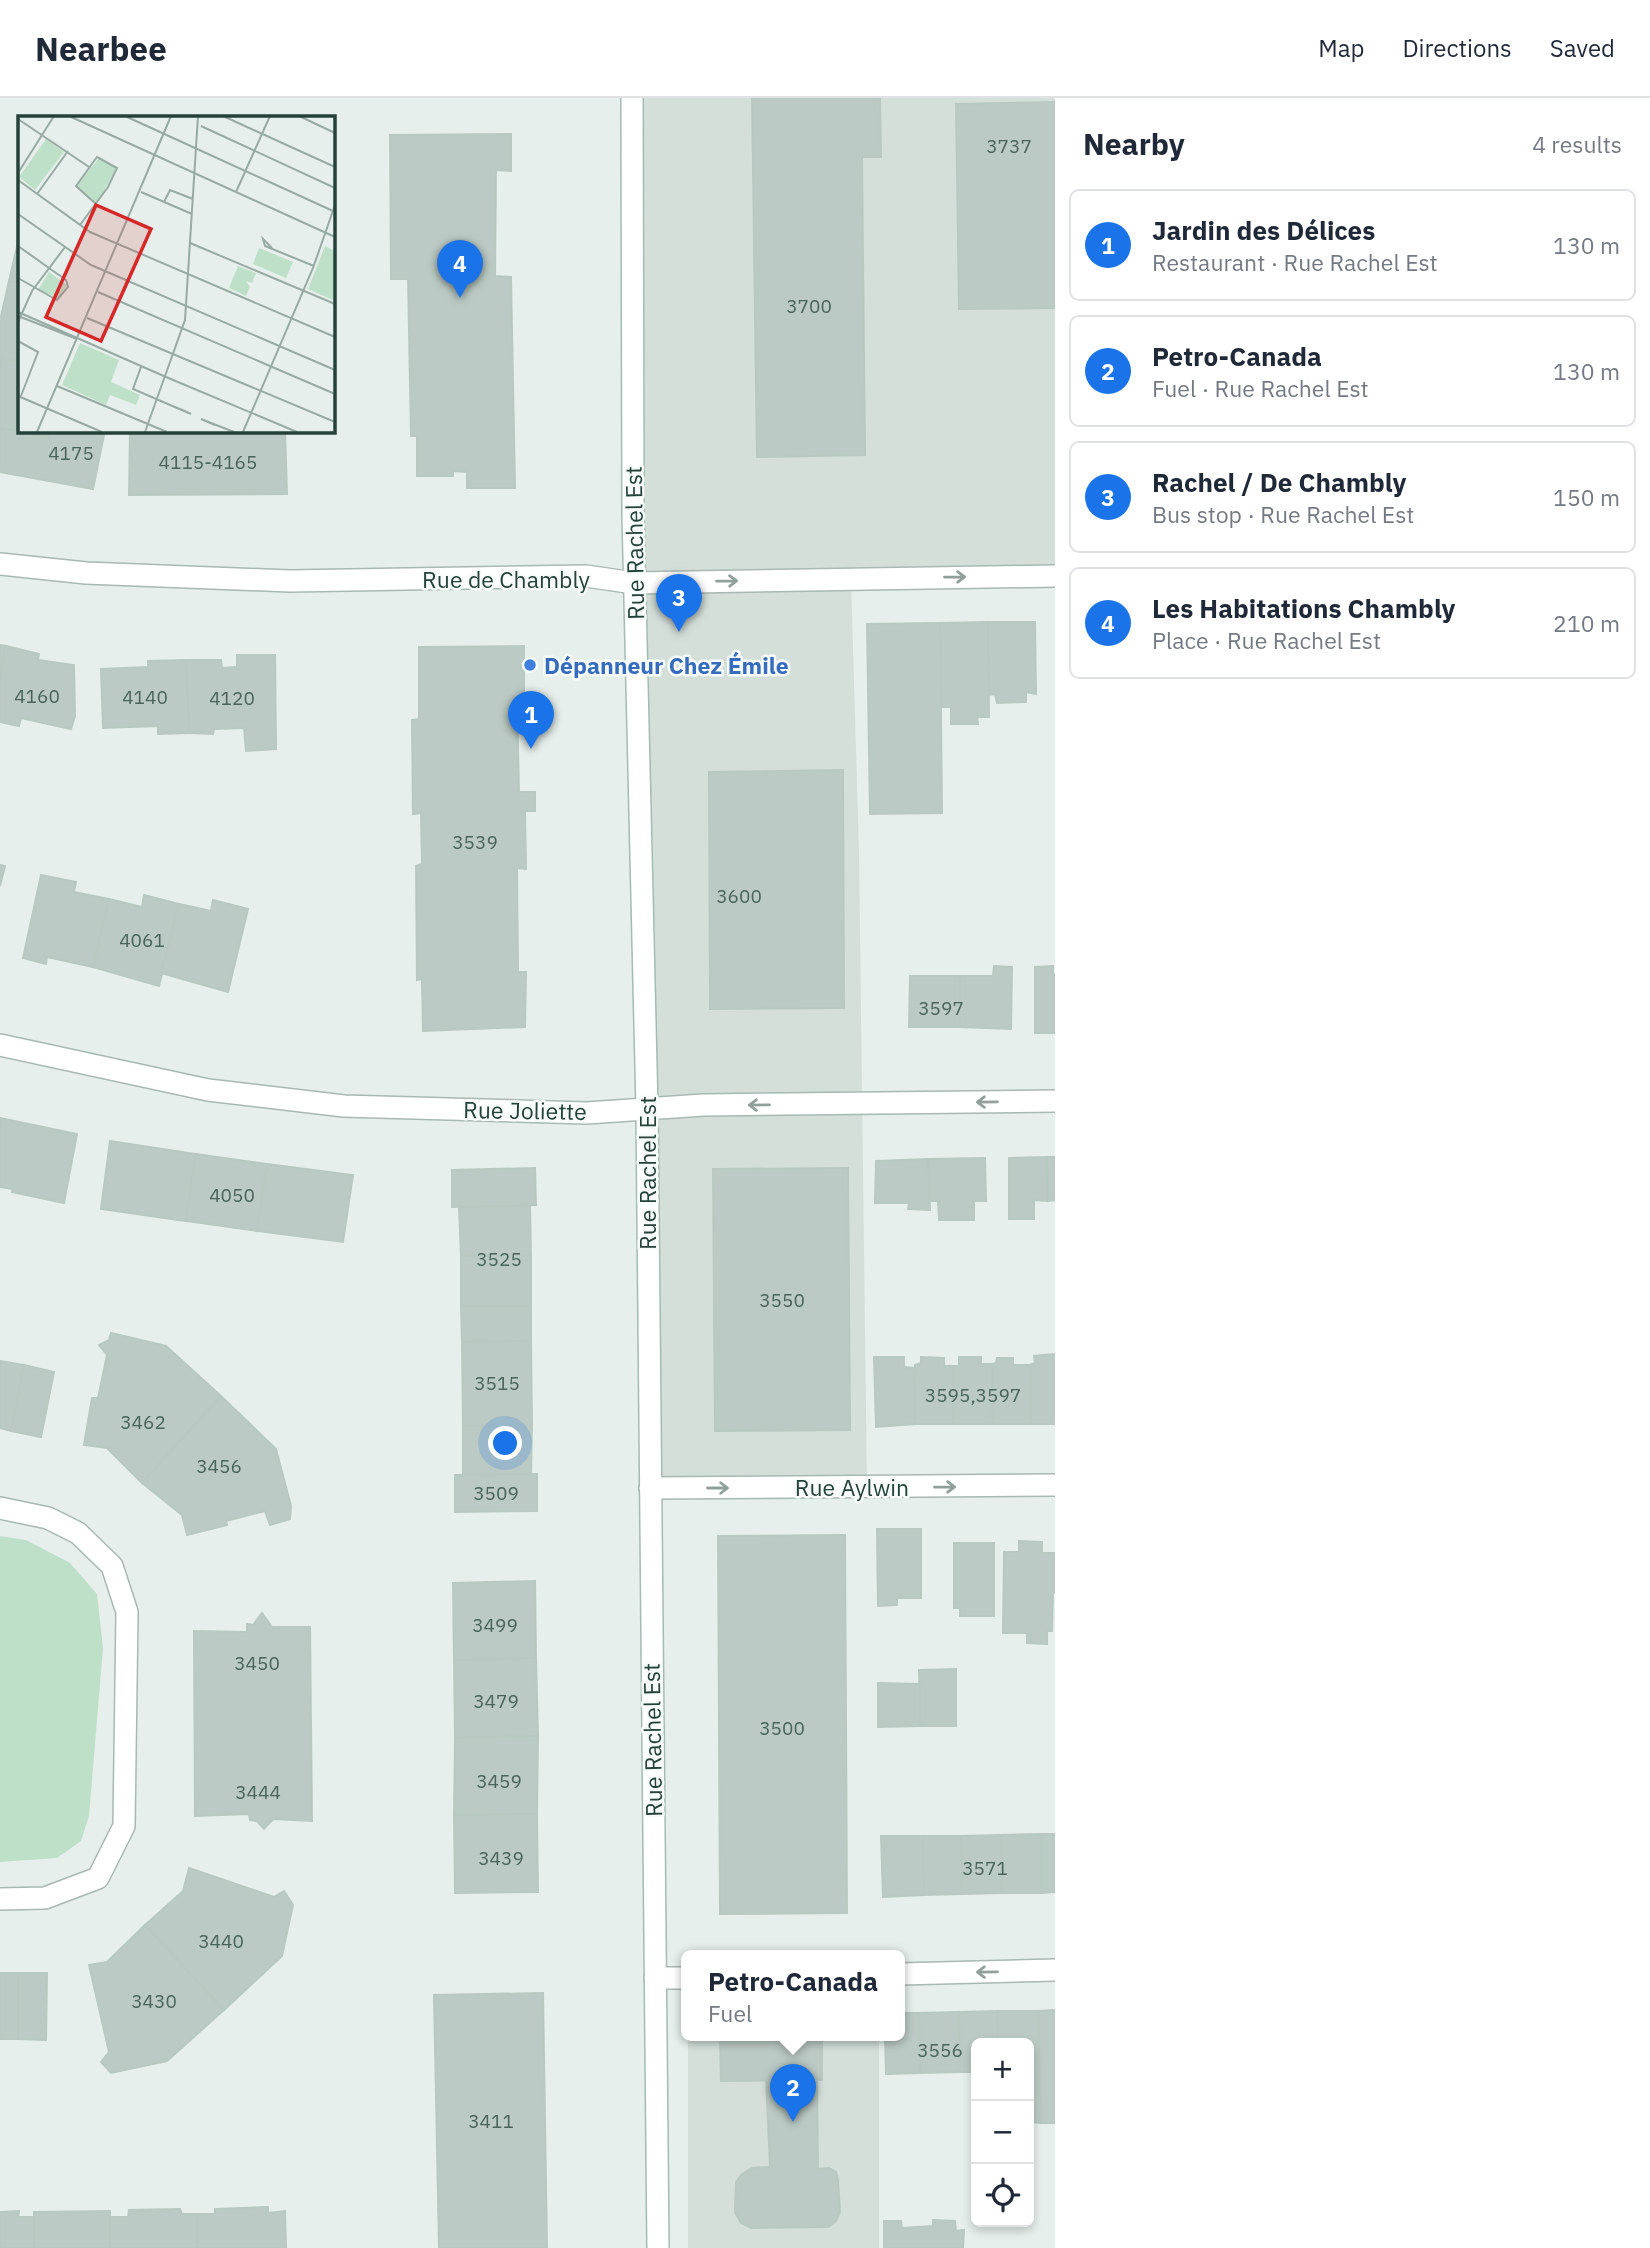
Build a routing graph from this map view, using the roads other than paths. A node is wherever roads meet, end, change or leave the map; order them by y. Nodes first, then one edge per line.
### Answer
1 (632, 98) edge
2 (0, 564) edge
3 (1055, 576) edge
4 (634, 583) junction
5 (0, 1045) edge
6 (1055, 1101) edge
7 (647, 1109) junction
8 (1055, 1485) edge
9 (650, 1488) junction
10 (0, 1508) edge
11 (0, 1899) edge
12 (1055, 1970) edge
13 (905, 1974) edge
14 (655, 1978) junction
15 (681, 1978) edge
16 (658, 2248) edge

1 - 4 street, Rue Rachel Est
2 - 4 street, Rue de Chambly
4 -> 3 street, Rue de Chambly
4 - 7 street, Rue Rachel Est
5 - 7 street, Rue Joliette
6 -> 7 street, Rue Joliette
7 - 9 street, Rue Rachel Est
9 -> 8 street, Rue Aylwin
9 - 14 street, Rue Rachel Est
10 - 11 street
12 -> 13 street
14 - 15 street
14 - 16 street, Rue Rachel Est

